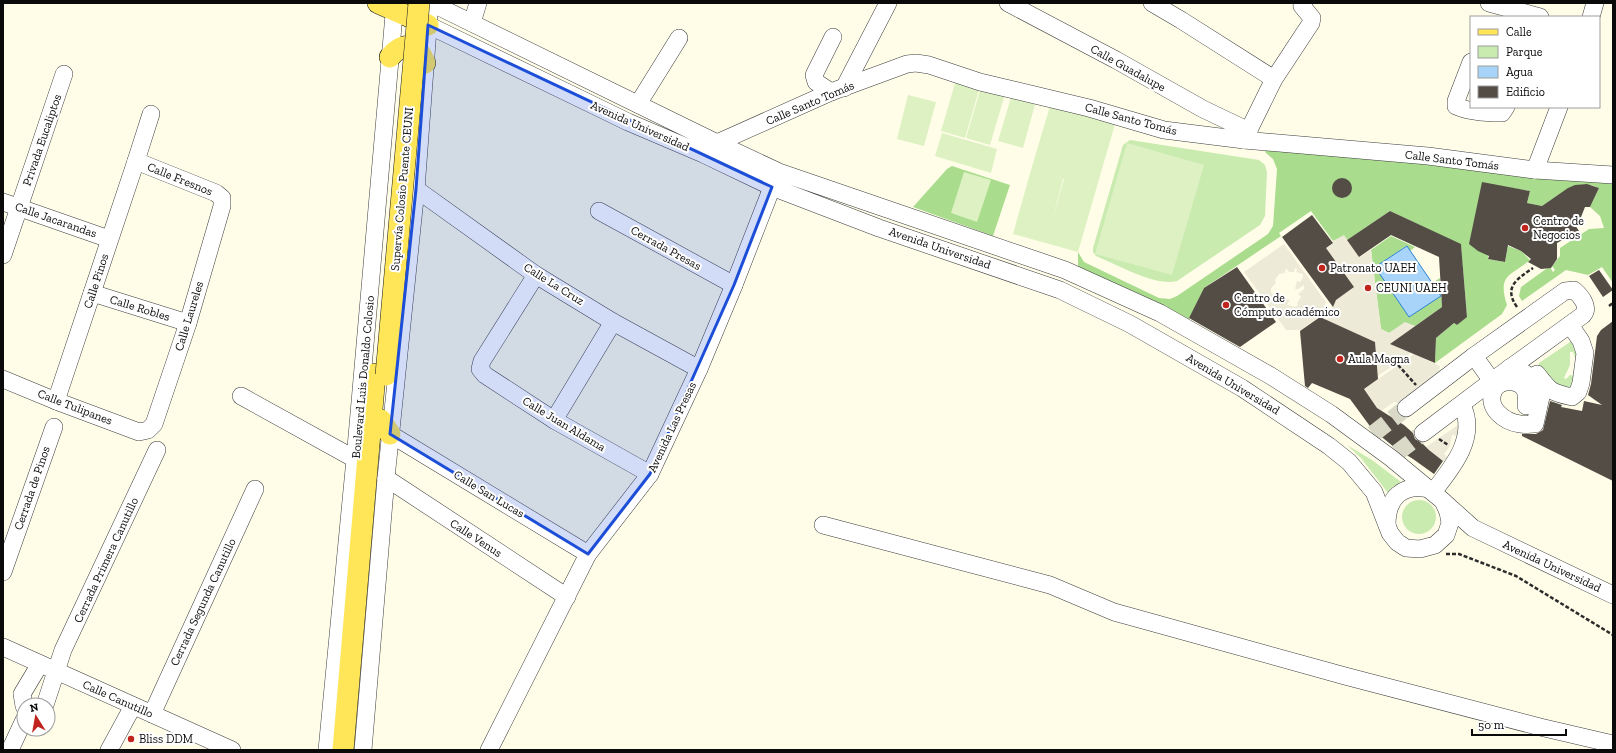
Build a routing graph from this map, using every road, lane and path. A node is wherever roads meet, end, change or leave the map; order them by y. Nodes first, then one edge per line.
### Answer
1 (419, 3) edge
2 (430, 3) edge
3 (478, 3) edge
4 (888, 3) edge
5 (1008, 3) edge
6 (1152, 3) edge
7 (1304, 3) edge
8 (1595, 3) edge
9 (393, 5) edge
10 (1490, 8) edge
11 (1534, 16) edge
12 (1591, 16) edge
13 (472, 23) junction
14 (428, 25) junction
15 (833, 37) dead end
16 (679, 38) dead end
17 (390, 58) junction
18 (425, 63) junction
19 (1470, 65) edge
20 (64, 74) dead end
21 (1274, 79) junction
22 (838, 90) junction
23 (638, 104) junction
24 (1505, 108) edge
25 (1558, 108) edge
26 (151, 114) dead end
27 (1246, 135) junction
28 (717, 143) junction
29 (136, 161) junction
30 (1535, 170) junction
31 (779, 172) junction
32 (1613, 175) edge
33 (772, 187) junction
34 (416, 189) junction
35 (222, 198) joint
36 (3, 202) edge
37 (19, 207) junction
38 (599, 211) dead end
39 (109, 239) junction
40 (3, 255) edge
41 (1533, 268) dead end
42 (536, 275) junction
43 (734, 285) junction
44 (92, 293) junction
45 (1613, 303) edge
46 (1609, 306) dead end
47 (1517, 307) dead end
48 (188, 322) junction
49 (614, 322) junction
50 (1570, 325) junction
51 (1474, 356) junction
52 (1525, 357) junction
53 (1398, 366) dead end
54 (1509, 368) junction
55 (699, 369) junction
56 (380, 375) junction
57 (3, 378) edge
58 (1492, 381) junction
59 (1419, 388) dead end
60 (241, 396) dead end
61 (56, 401) junction
62 (1462, 405) junction
63 (1526, 406) dead end
64 (1406, 408) tunnel mouth
65 (554, 420) junction
66 (375, 426) junction
67 (54, 427) dead end
68 (148, 430) joint
69 (1431, 436) joint
70 (1450, 446) dead end
71 (157, 450) dead end
72 (355, 459) junction
73 (650, 474) junction
74 (386, 478) junction
75 (255, 489) dead end
76 (1435, 494) junction
77 (823, 525) dead end
78 (1387, 525) junction
79 (1446, 535) junction
80 (1492, 537) junction
81 (1420, 549) junction
82 (588, 554) junction
83 (3, 572) edge
84 (1613, 595) edge
85 (567, 597) junction
86 (1613, 635) edge
87 (3, 647) edge
88 (40, 664) junction
89 (56, 671) junction
90 (22, 697) edge
91 (48, 697) edge
92 (133, 706) junction
93 (152, 714) junction
94 (16, 737) edge
95 (202, 743) edge
96 (1613, 744) edge
97 (110, 749) edge
98 (10, 750) edge
99 (232, 750) edge
100 (327, 750) edge
101 (343, 750) edge
102 (353, 750) edge
103 (363, 750) edge
104 (489, 750) edge

1 - 56 main road, Supervía Colosio Puente CEUNI, bridge
2 - 13 street, Avenida Universidad
2 - 14 street, Boulevard Luis Donaldo Colosio
3 - 13 street
4 - 22 street
5 - 27 street, Calle Guadalupe
6 - 21 street
7 - 21 street
8 - 12 street
9 - 14 main road, Avenida Universidad
9 - 17 street, Boulevard Luis Donaldo Colosio
9 - 56 main road, Supervía Colosio Puente CEUNI
10 - 11 street
13 - 23 street, Avenida Universidad
14 - 18 street, Boulevard Luis Donaldo Colosio
14 - 33 street, Avenida Universidad
15 - 22 street
16 - 23 street
17 - 18 main road
17 - 66 street, Boulevard Luis Donaldo Colosio
18 - 34 street, Boulevard Luis Donaldo Colosio
19 - 24 street
20 - 37 street, Privada Eucaliptos
21 - 27 street
22 - 27 street, Calle Santo Tomás
22 - 28 street, Calle Santo Tomás
23 - 28 street, Avenida Universidad
25 - 30 street
26 - 29 street, Calle Pinos
27 - 30 street, Calle Santo Tomás
28 - 31 street, Avenida Universidad
29 - 35 street, Calle Fresnos
29 - 39 street, Calle Pinos
30 - 32 street, Calle Santo Tomás
31 - 33 street, Avenida Las Presas
31 - 76 street, Avenida Universidad
33 - 43 street, Avenida Las Presas
33 - 78 street, Avenida Universidad
34 - 42 street, Calle La Cruz
34 - 66 street, Boulevard Luis Donaldo Colosio
35 - 48 street, Calle Laureles
36 - 37 street, Calle Jacarandas
37 - 39 street, Calle Jacarandas
37 - 40 street, Privada Eucaliptos
38 - 43 street, Cerrada Presas
39 - 44 street, Calle Pinos
41 - 47 path
42 - 49 street, Calle La Cruz
42 - 65 street, Calle Juan Aldama
43 - 55 street, Avenida Las Presas
44 - 48 street, Calle Robles
44 - 61 street, Calle Pinos
45 - 46 path
48 - 68 street, Calle Laureles
49 - 55 street, Calle La Cruz
49 - 65 street
50 - 51 street
50 - 52 street
50 - 52 street
51 - 58 street
51 - 64 street
52 - 54 street
53 - 59 path
54 - 58 street
54 - 63 street
55 - 73 street, Avenida Las Presas
56 - 66 main road
57 - 61 street, Calle Tulipanes
58 - 62 street
60 - 72 street
61 - 68 street, Calle Tulipanes
62 - 69 street
62 - 76 street
65 - 73 street, Calle Juan Aldama
66 - 72 street, Boulevard Luis Donaldo Colosio
66 - 74 street, Boulevard Luis Donaldo Colosio
66 - 82 street, Calle San Lucas
66 - 101 main road
66 - 102 main road
67 - 83 street, Cerrada de Pinos
69 - 70 path
71 - 89 street, Cerrada Primera Canutillo
72 - 100 street, Boulevard Luis Donaldo Colosio
73 - 82 street, Avenida Las Presas
74 - 85 street, Calle Venus
74 - 103 street, Boulevard Luis Donaldo Colosio
75 - 93 street, Cerrada Segunda Canutillo
76 - 78 street
76 - 79 street
76 - 80 street, Avenida Universidad
77 - 96 street
78 - 81 street, Avenida Universidad
79 - 80 street, Avenida Universidad
79 - 81 street
80 - 84 street, Avenida Universidad
81 - 86 path
82 - 85 street, Avenida Las Presas
85 - 104 street, Avenida Las Presas
87 - 88 street, Calle Canutillo
88 - 89 street, Calle Canutillo
88 - 90 street
89 - 91 street, Cerrada Primera Canutillo
89 - 92 street, Calle Canutillo
92 - 93 street, Calle Canutillo
92 - 97 street
93 - 95 street, Calle Canutillo
94 - 98 street
95 - 99 street, Calle Canutillo

